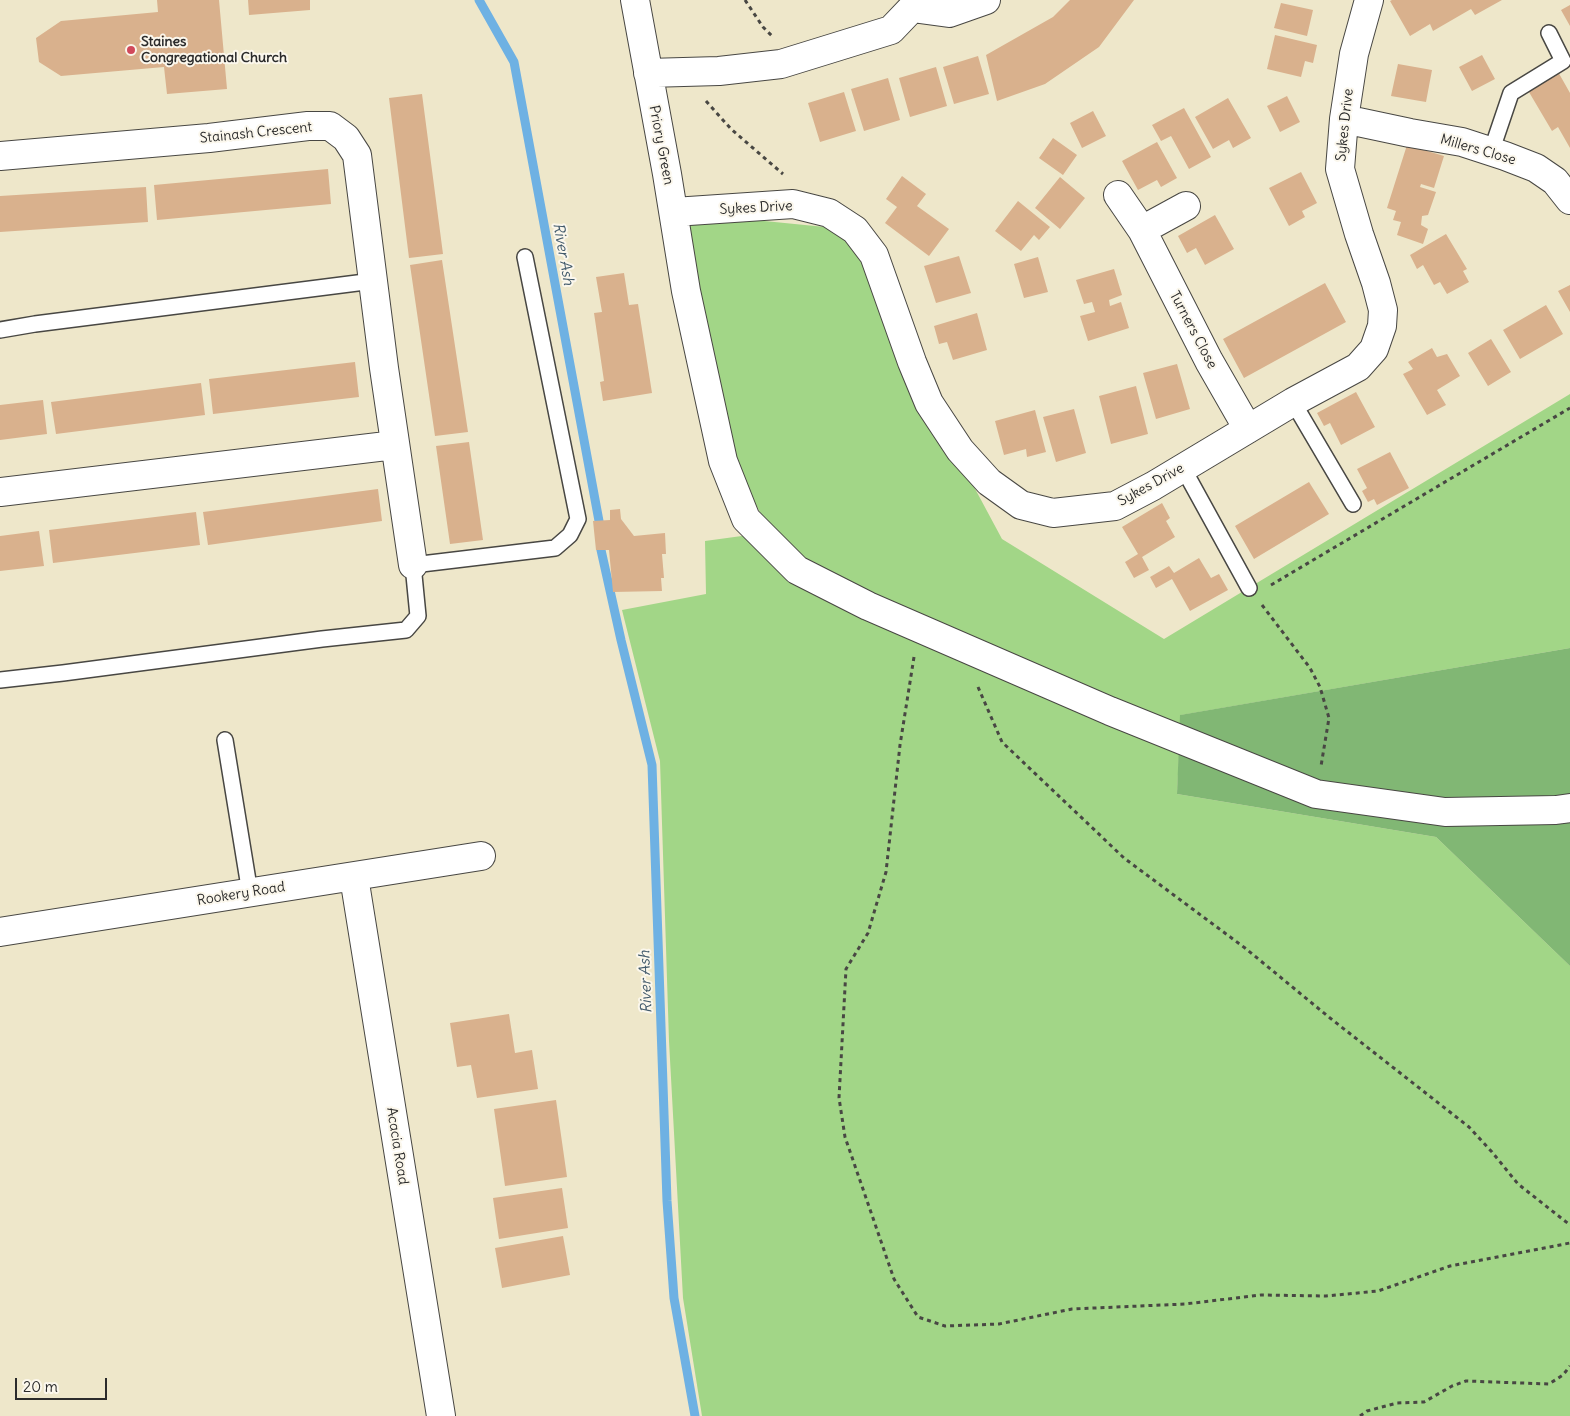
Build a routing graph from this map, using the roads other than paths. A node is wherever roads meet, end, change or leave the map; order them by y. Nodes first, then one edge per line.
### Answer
1 (635, 0) edge
2 (986, 0) edge
3 (1369, 0) edge
4 (912, 4) edge
5 (1549, 33) dead end
6 (648, 73) junction
7 (1344, 119) junction
8 (1491, 152) junction
9 (0, 156) edge
10 (1118, 195) dead end
11 (1570, 200) edge
12 (1186, 206) dead end
13 (674, 212) junction
14 (1142, 230) junction
15 (525, 257) dead end
16 (373, 281) junction
17 (0, 330) edge
18 (1293, 402) junction
19 (1248, 430) junction
20 (394, 445) junction
21 (1182, 468) junction
22 (0, 492) edge
23 (1353, 504) dead end
24 (413, 565) junction
25 (1251, 592) road end
26 (0, 680) edge
27 (225, 740) dead end
28 (1570, 808) edge
29 (481, 856) dead end
30 (354, 877) junction
31 (250, 893) junction
32 (0, 932) edge
33 (441, 1416) edge

1 - 6 street, Priory Green
2 - 4 street
3 - 7 street, Sykes Drive
4 - 6 street
5 - 8 lane
6 - 13 street, Priory Green
7 - 8 street, Millers Close
7 - 18 street, Sykes Drive
8 - 11 street, Millers Close
9 - 16 street, Stainash Crescent
10 - 14 street, Turners Close
12 - 14 street
13 - 21 street, Sykes Drive
13 - 28 street, Priory Green
14 - 19 street, Turners Close
15 - 24 lane
16 - 17 lane
16 - 20 street, Stainash Crescent
18 - 19 street, Sykes Drive
18 - 23 lane
19 - 21 street, Sykes Drive
20 - 22 street
20 - 24 street, Stainash Crescent
21 - 25 lane
24 - 26 lane
27 - 31 lane
29 - 30 street, Rookery Road
30 - 31 street, Rookery Road
30 - 33 street, Acacia Road
31 - 32 street, Rookery Road

